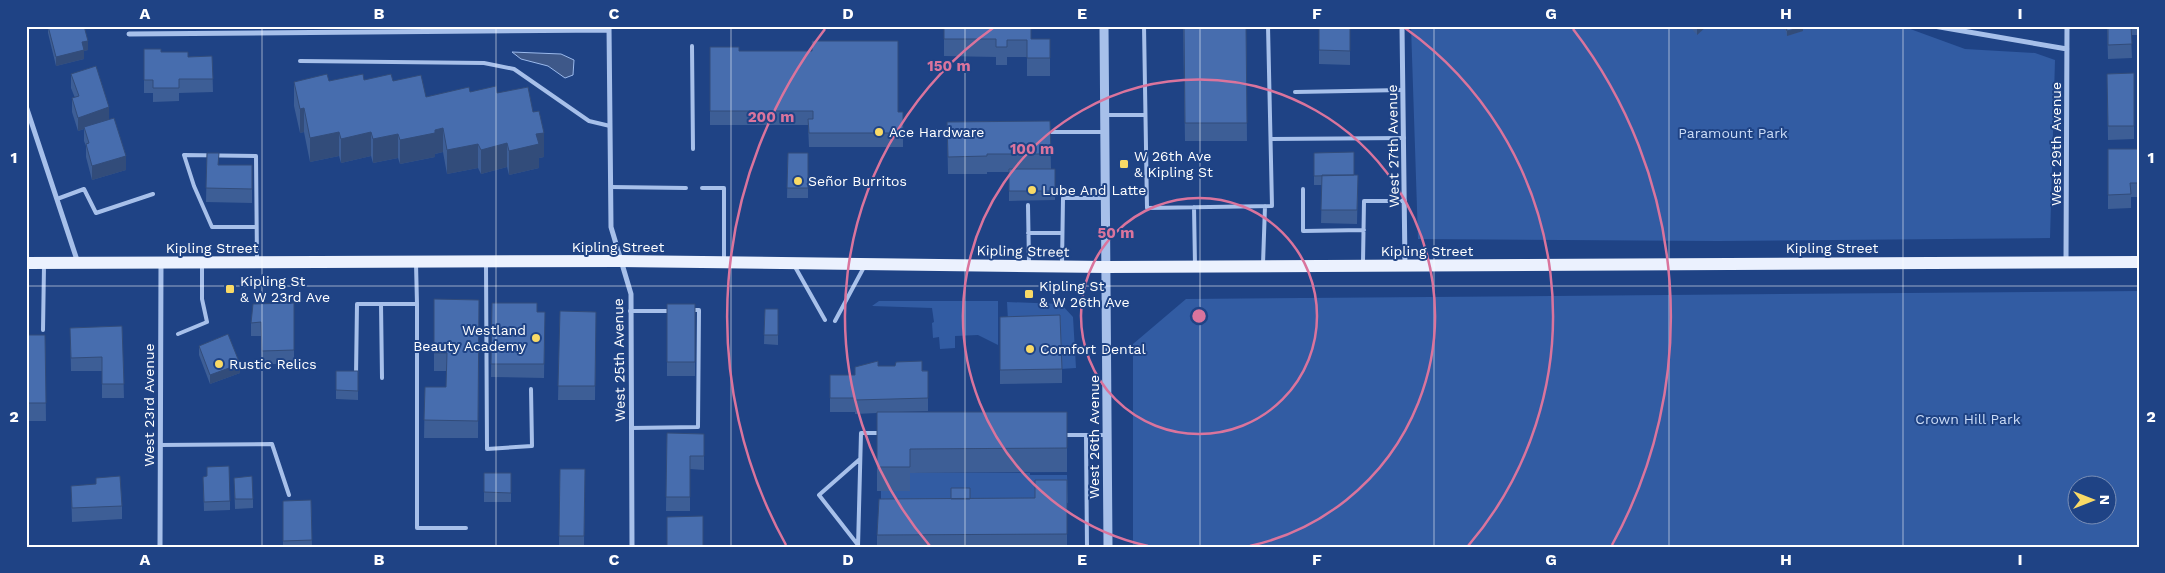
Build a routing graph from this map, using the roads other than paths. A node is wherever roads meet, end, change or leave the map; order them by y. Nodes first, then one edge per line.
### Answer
1 (1104, 26) edge
2 (1144, 26) edge
3 (1268, 26) edge
4 (1402, 26) edge
5 (1934, 26) edge
6 (2067, 26) edge
7 (609, 28) edge
8 (129, 34) dead end
9 (692, 46) dead end
10 (2067, 49) junction
11 (300, 61) dead end
12 (1403, 90) junction
13 (1295, 92) dead end
14 (26, 106) edge
15 (1105, 115) junction
16 (1145, 115) junction
17 (610, 126) junction
18 (929, 131) dead end
19 (958, 131) edge
20 (1037, 132) edge
21 (1105, 132) junction
22 (1404, 138) junction
23 (1271, 139) junction
24 (692, 149) dead end
25 (611, 187) junction
26 (686, 188) dead end
27 (702, 188) dead end
28 (1303, 189) dead end
29 (153, 194) dead end
30 (1106, 198) junction
31 (57, 199) junction
32 (1405, 201) junction
33 (1028, 205) dead end
34 (1265, 206) junction
35 (1194, 207) junction
36 (256, 228) junction
37 (1364, 230) junction
38 (1028, 233) junction
39 (1062, 233) junction
40 (620, 261) junction
41 (416, 262) junction
42 (486, 262) junction
43 (2066, 262) junction
44 (2139, 262) edge
45 (160, 263) junction
46 (202, 263) junction
47 (257, 263) junction
48 (724, 263) junction
49 (26, 264) edge
50 (44, 264) junction
51 (78, 264) junction
52 (793, 264) junction
53 (865, 265) junction
54 (1029, 266) junction
55 (1363, 266) junction
56 (1406, 266) junction
57 (1062, 267) junction
58 (1195, 267) junction
59 (1263, 267) junction
60 (1106, 268) junction
61 (382, 304) junction
62 (417, 304) junction
63 (679, 310) edge
64 (689, 310) edge
65 (630, 311) junction
66 (825, 320) dead end
67 (836, 321) dead end
68 (43, 330) dead end
69 (178, 334) dead end
70 (356, 378) edge
71 (382, 378) dead end
72 (531, 389) dead end
73 (631, 428) junction
74 (890, 433) edge
75 (1058, 434) edge
76 (1086, 435) junction
77 (1107, 435) junction
78 (160, 445) junction
79 (860, 459) junction
80 (289, 496) dead end
81 (466, 528) dead end
82 (858, 546) edge
83 (160, 547) edge
84 (632, 547) edge
85 (1086, 547) edge
86 (1108, 547) edge

1 - 15 street, West 26th Avenue
2 - 16 lane
3 - 23 lane
4 - 12 street, West 27th Avenue
5 - 10 street
6 - 10 street, West 29th Avenue
7 - 8 street
7 - 17 street, West 25th Avenue
9 - 24 lane
10 - 43 street, West 29th Avenue
11 - 17 lane
12 - 13 lane
12 - 22 street, West 27th Avenue
14 - 31 street
15 - 16 lane
15 - 21 street, West 26th Avenue
16 - 35 lane
17 - 25 street, West 25th Avenue
18 - 19 lane
20 - 21 lane
21 - 30 street, West 26th Avenue
22 - 23 lane
22 - 32 street, West 27th Avenue
23 - 34 lane
25 - 26 lane
25 - 40 street, West 25th Avenue
27 - 48 lane
28 - 37 lane
29 - 31 lane
30 - 39 lane
30 - 60 street, West 26th Avenue
31 - 51 street
32 - 37 lane
32 - 56 street, West 27th Avenue
33 - 38 lane
34 - 35 lane
34 - 59 lane
35 - 58 lane
36 - 36 lane
36 - 47 lane
37 - 55 lane
38 - 39 lane
38 - 54 lane
39 - 57 lane
40 - 42 main road, Kipling Street
40 - 48 main road, Kipling Street
40 - 65 street, West 25th Avenue
41 - 42 main road, Kipling Street
41 - 47 main road, Kipling Street
41 - 62 lane
42 - 72 lane
43 - 44 main road, Kipling Street
43 - 56 main road, Kipling Street
45 - 46 main road, Kipling Street
45 - 51 main road, Kipling Street
45 - 78 street, West 23rd Avenue
46 - 47 main road, Kipling Street
46 - 69 lane
48 - 52 main road, Kipling Street
49 - 50 main road, Kipling Street
50 - 51 main road, Kipling Street
50 - 68 lane
52 - 53 main road, Kipling Street
52 - 66 lane
53 - 54 main road, Kipling Street
53 - 67 lane
54 - 57 main road, Kipling Street
55 - 56 main road, Kipling Street
55 - 59 main road, Kipling Street
57 - 60 main road, Kipling Street
58 - 59 main road, Kipling Street
58 - 60 main road, Kipling Street
60 - 77 street, West 26th Avenue
61 - 62 lane
61 - 70 lane
61 - 71 lane
62 - 81 lane
63 - 65 lane
64 - 73 lane
65 - 73 street, West 25th Avenue
73 - 84 street, West 25th Avenue
74 - 79 lane
75 - 76 lane
76 - 77 lane
76 - 85 lane
77 - 86 street, West 26th Avenue
78 - 80 lane
78 - 83 street, West 23rd Avenue
79 - 82 lane
79 - 82 lane

